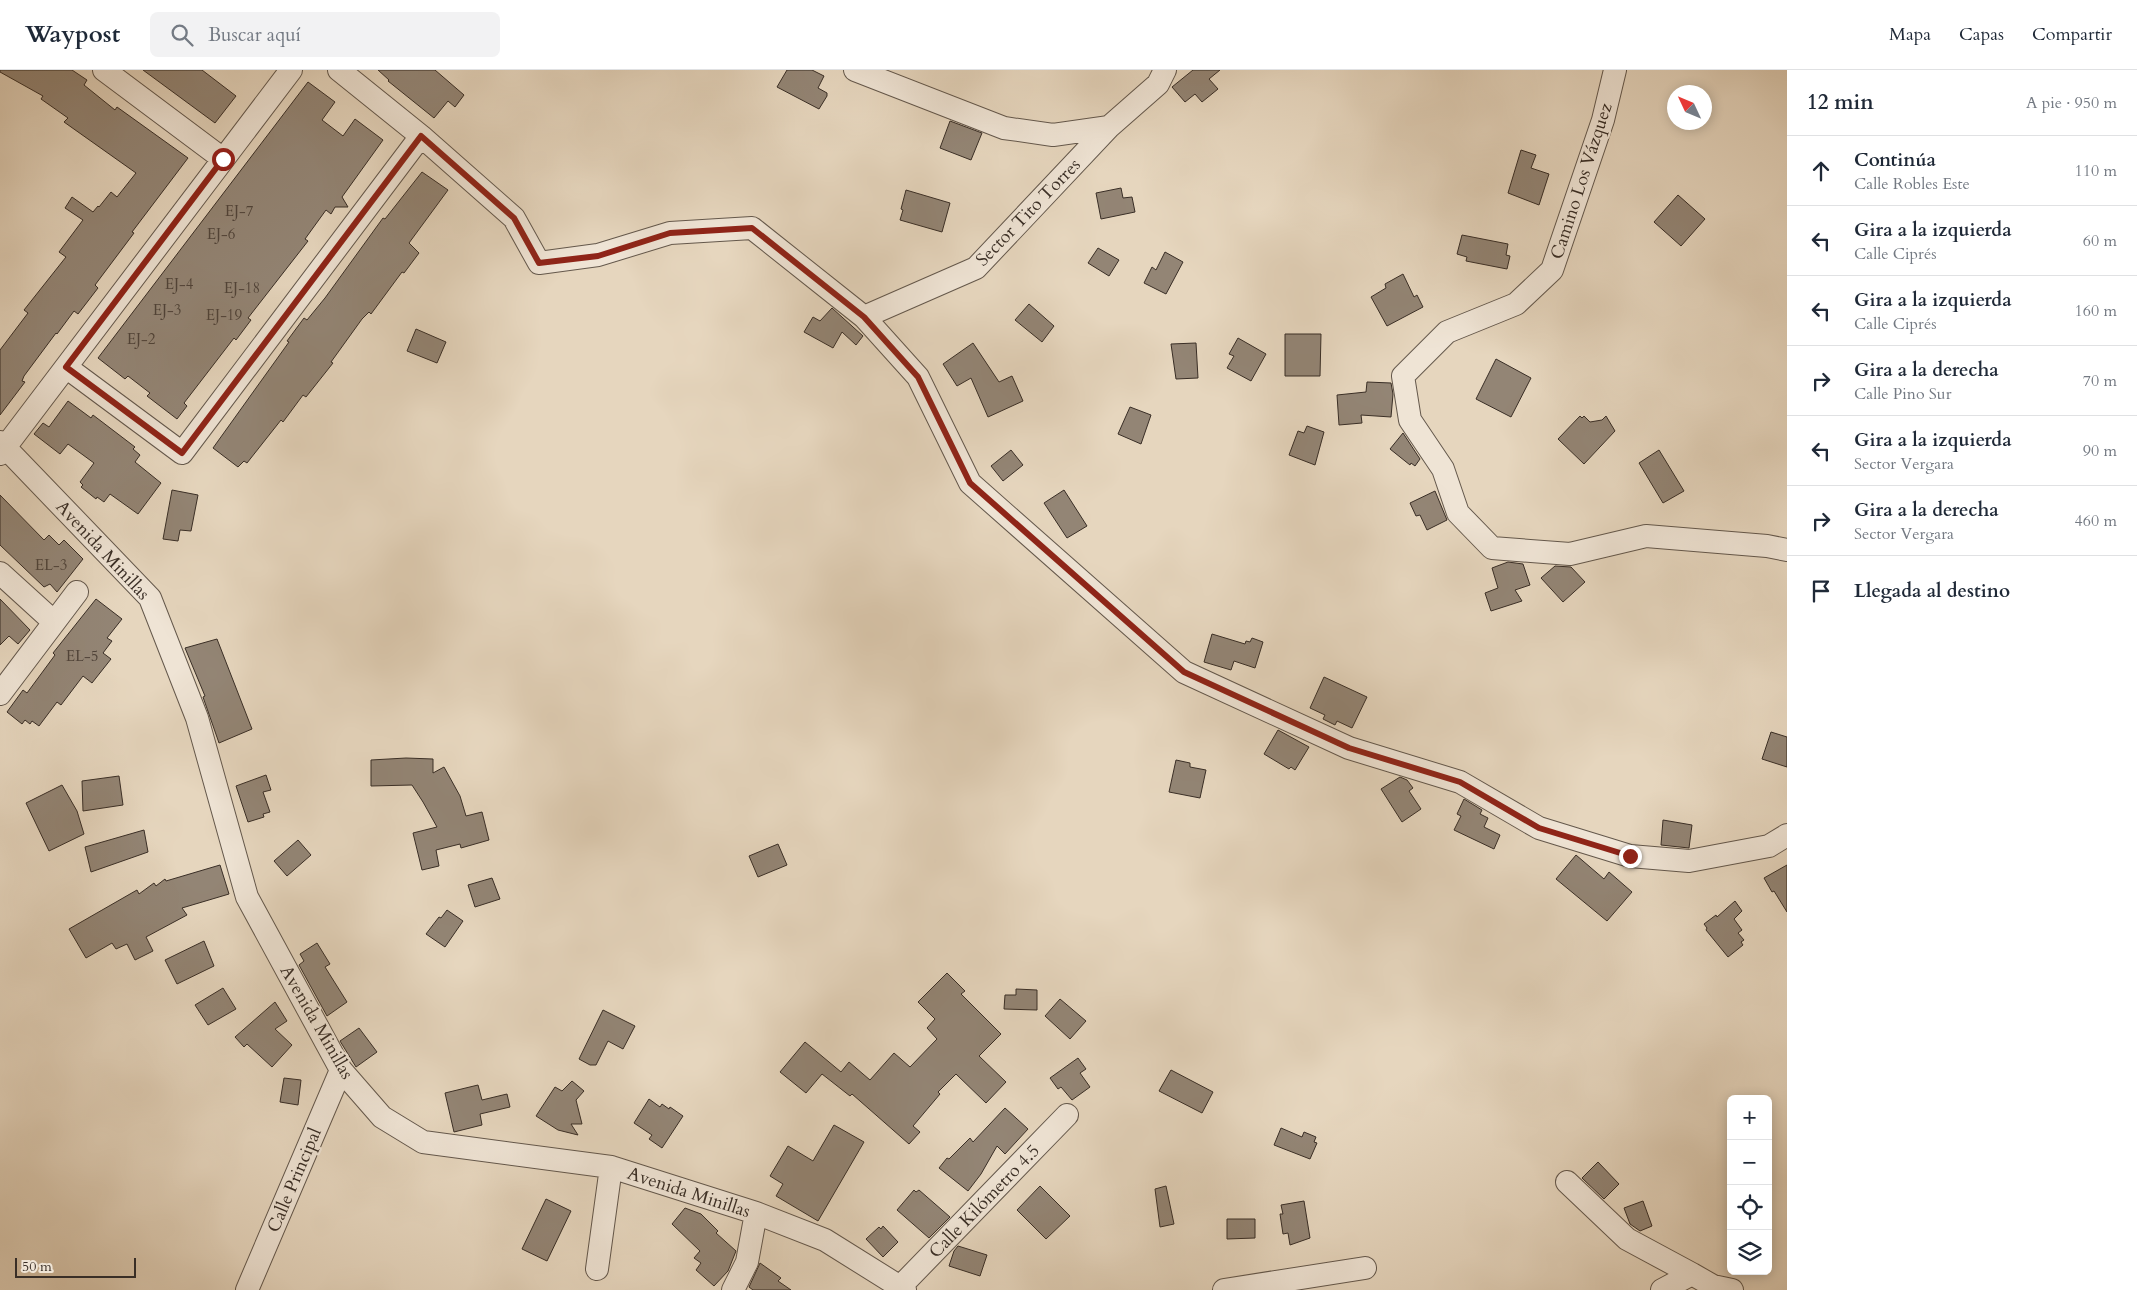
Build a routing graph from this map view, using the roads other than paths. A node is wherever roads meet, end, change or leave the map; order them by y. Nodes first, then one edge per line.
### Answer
1 (104, 70) edge
2 (291, 70) edge
3 (339, 70) edge
4 (855, 70) edge
5 (1165, 70) edge
6 (1615, 70) edge
7 (1109, 127) junction
8 (421, 136) junction
9 (223, 159) junction
10 (864, 317) junction
11 (66, 367) junction
12 (2, 448) edge
13 (1787, 550) edge
14 (0, 572) edge
15 (77, 592) dead end
16 (54, 622) junction
17 (0, 694) edge
18 (1787, 835) edge
19 (341, 1070) junction
20 (1067, 1116) dead end
21 (611, 1167) junction
22 (1567, 1182) dead end
23 (756, 1213) junction
24 (1365, 1268) dead end
25 (597, 1269) dead end
26 (1692, 1274) junction
27 (903, 1288) edge
28 (247, 1290) edge
29 (733, 1290) edge
30 (1224, 1290) edge
31 (1662, 1290) edge
32 (1732, 1290) edge

1 - 9 street
2 - 9 street
3 - 8 street
4 - 7 street
5 - 7 street, Sector Tito Torres
6 - 13 street, Camino Los Vázquez
7 - 10 street, Sector Tito Torres
8 - 10 street
8 - 11 street
9 - 11 street
10 - 18 street
11 - 12 street
12 - 19 street, Avenida Minillas
14 - 16 street
15 - 16 street
16 - 17 street
19 - 21 street, Avenida Minillas
19 - 28 street, Calle Principal
20 - 27 street, Calle Kilómetro 4.5
21 - 23 street, Avenida Minillas
21 - 25 street
22 - 26 street
23 - 27 street, Avenida Minillas
23 - 29 street
24 - 30 street
26 - 31 street
26 - 32 street

